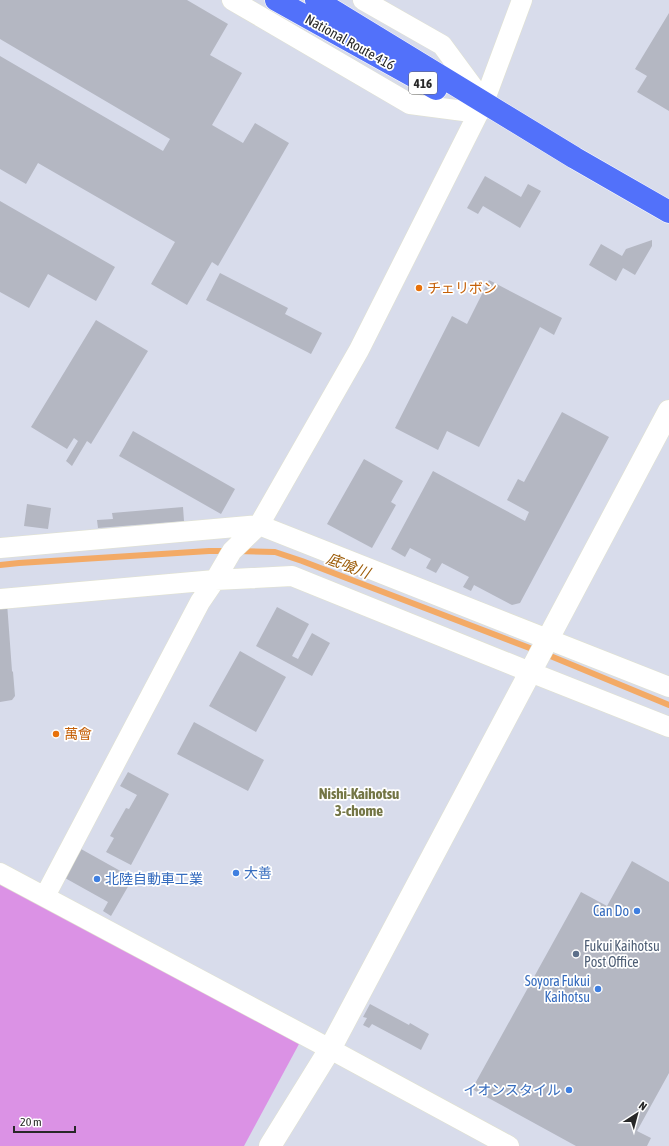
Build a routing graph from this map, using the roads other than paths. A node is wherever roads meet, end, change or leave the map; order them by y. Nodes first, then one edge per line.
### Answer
1 (232, 0) edge
2 (276, 0) edge
3 (316, 0) edge
4 (363, 0) edge
5 (522, 0) edge
6 (482, 108) junction
7 (669, 212) edge
8 (669, 411) edge
9 (259, 525) junction
10 (0, 548) edge
11 (215, 580) junction
12 (0, 600) edge
13 (548, 638) junction
14 (530, 672) junction
15 (669, 687) edge
16 (669, 727) edge
17 (0, 873) edge
18 (45, 896) junction
19 (330, 1049) junction
20 (270, 1146) edge
21 (509, 1146) edge

1 - 6 street
2 - 6 highway, National Route 416 / 416
3 - 6 highway, National Route 416 / 416
4 - 6 street
5 - 6 street
6 - 7 highway, National Route 416 / 416
6 - 9 street
8 - 13 street
9 - 10 street
9 - 11 street
9 - 13 street
11 - 12 street
11 - 14 street
11 - 18 street
13 - 14 street
13 - 15 street
14 - 16 street
14 - 19 street
17 - 18 street
18 - 19 street
19 - 20 street
19 - 21 street

